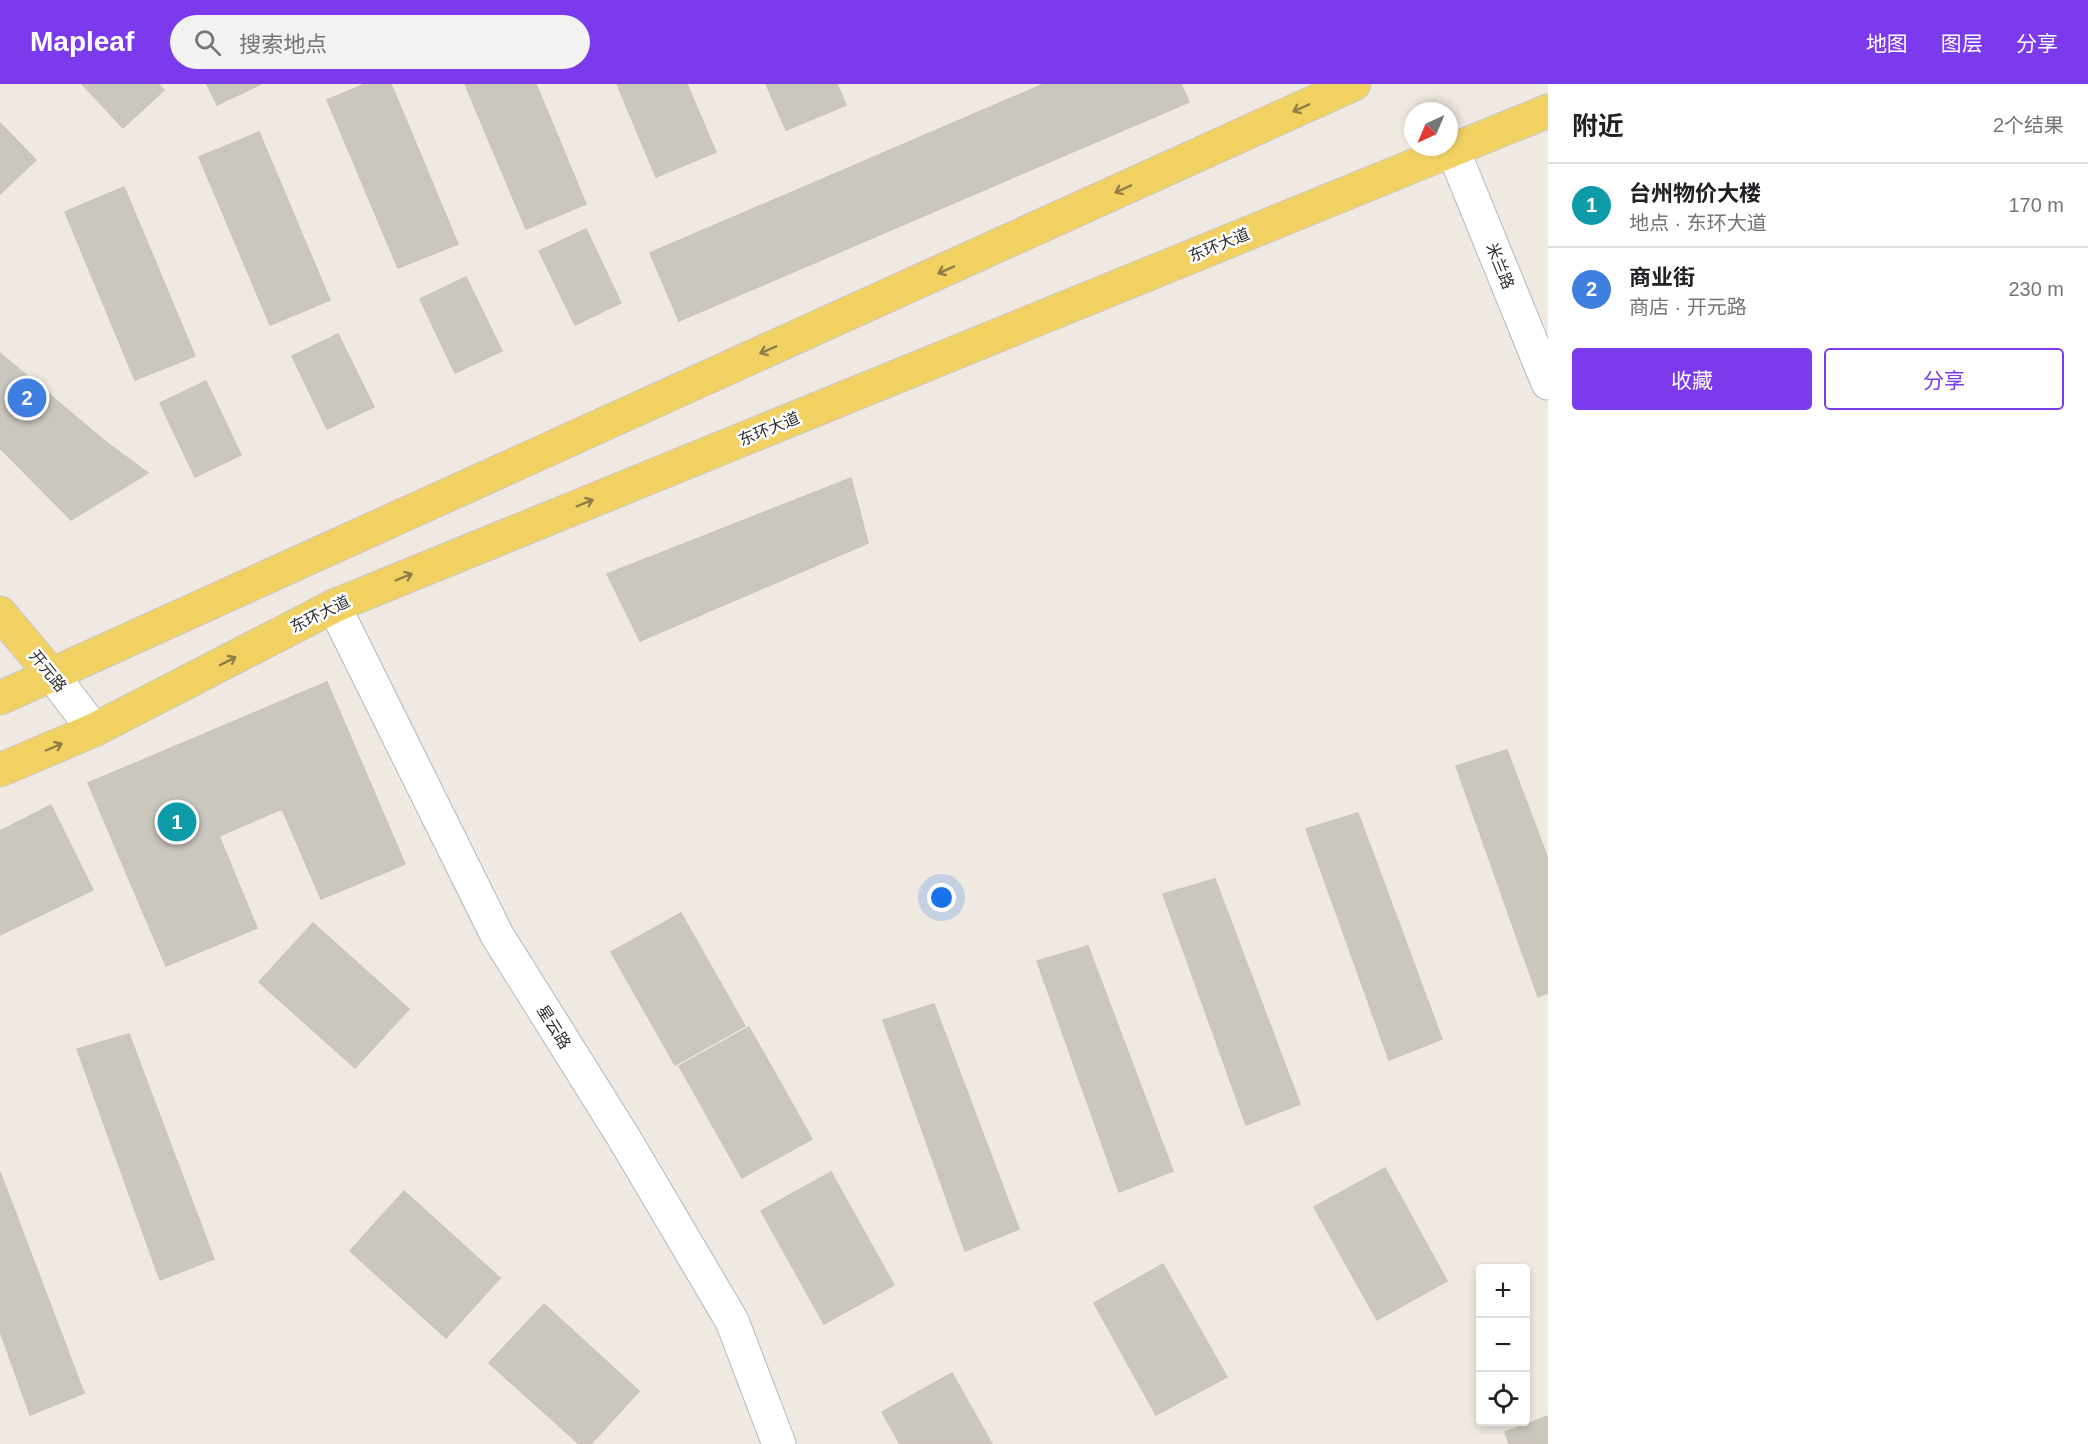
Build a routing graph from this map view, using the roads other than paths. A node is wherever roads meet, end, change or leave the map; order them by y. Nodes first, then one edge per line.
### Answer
1 (1354, 84) edge
2 (1548, 111) edge
3 (1458, 148) edge
4 (1438, 156) edge
5 (1455, 156) edge
6 (1548, 383) edge
7 (334, 606) junction
8 (0, 613) edge
9 (53, 676) junction
10 (0, 698) edge
11 (94, 730) junction
12 (0, 770) edge
13 (779, 1444) edge

1 -> 9 main road
2 - 3 main road, 东环大道
7 -> 4 main road, 东环大道
5 - 6 street, 米兰路
11 -> 7 main road, 东环大道
7 - 13 street, 星云路
8 - 9 main road, 开元路
9 - 10 main road
9 - 11 street, 开元路
12 -> 11 main road, 东环大道

